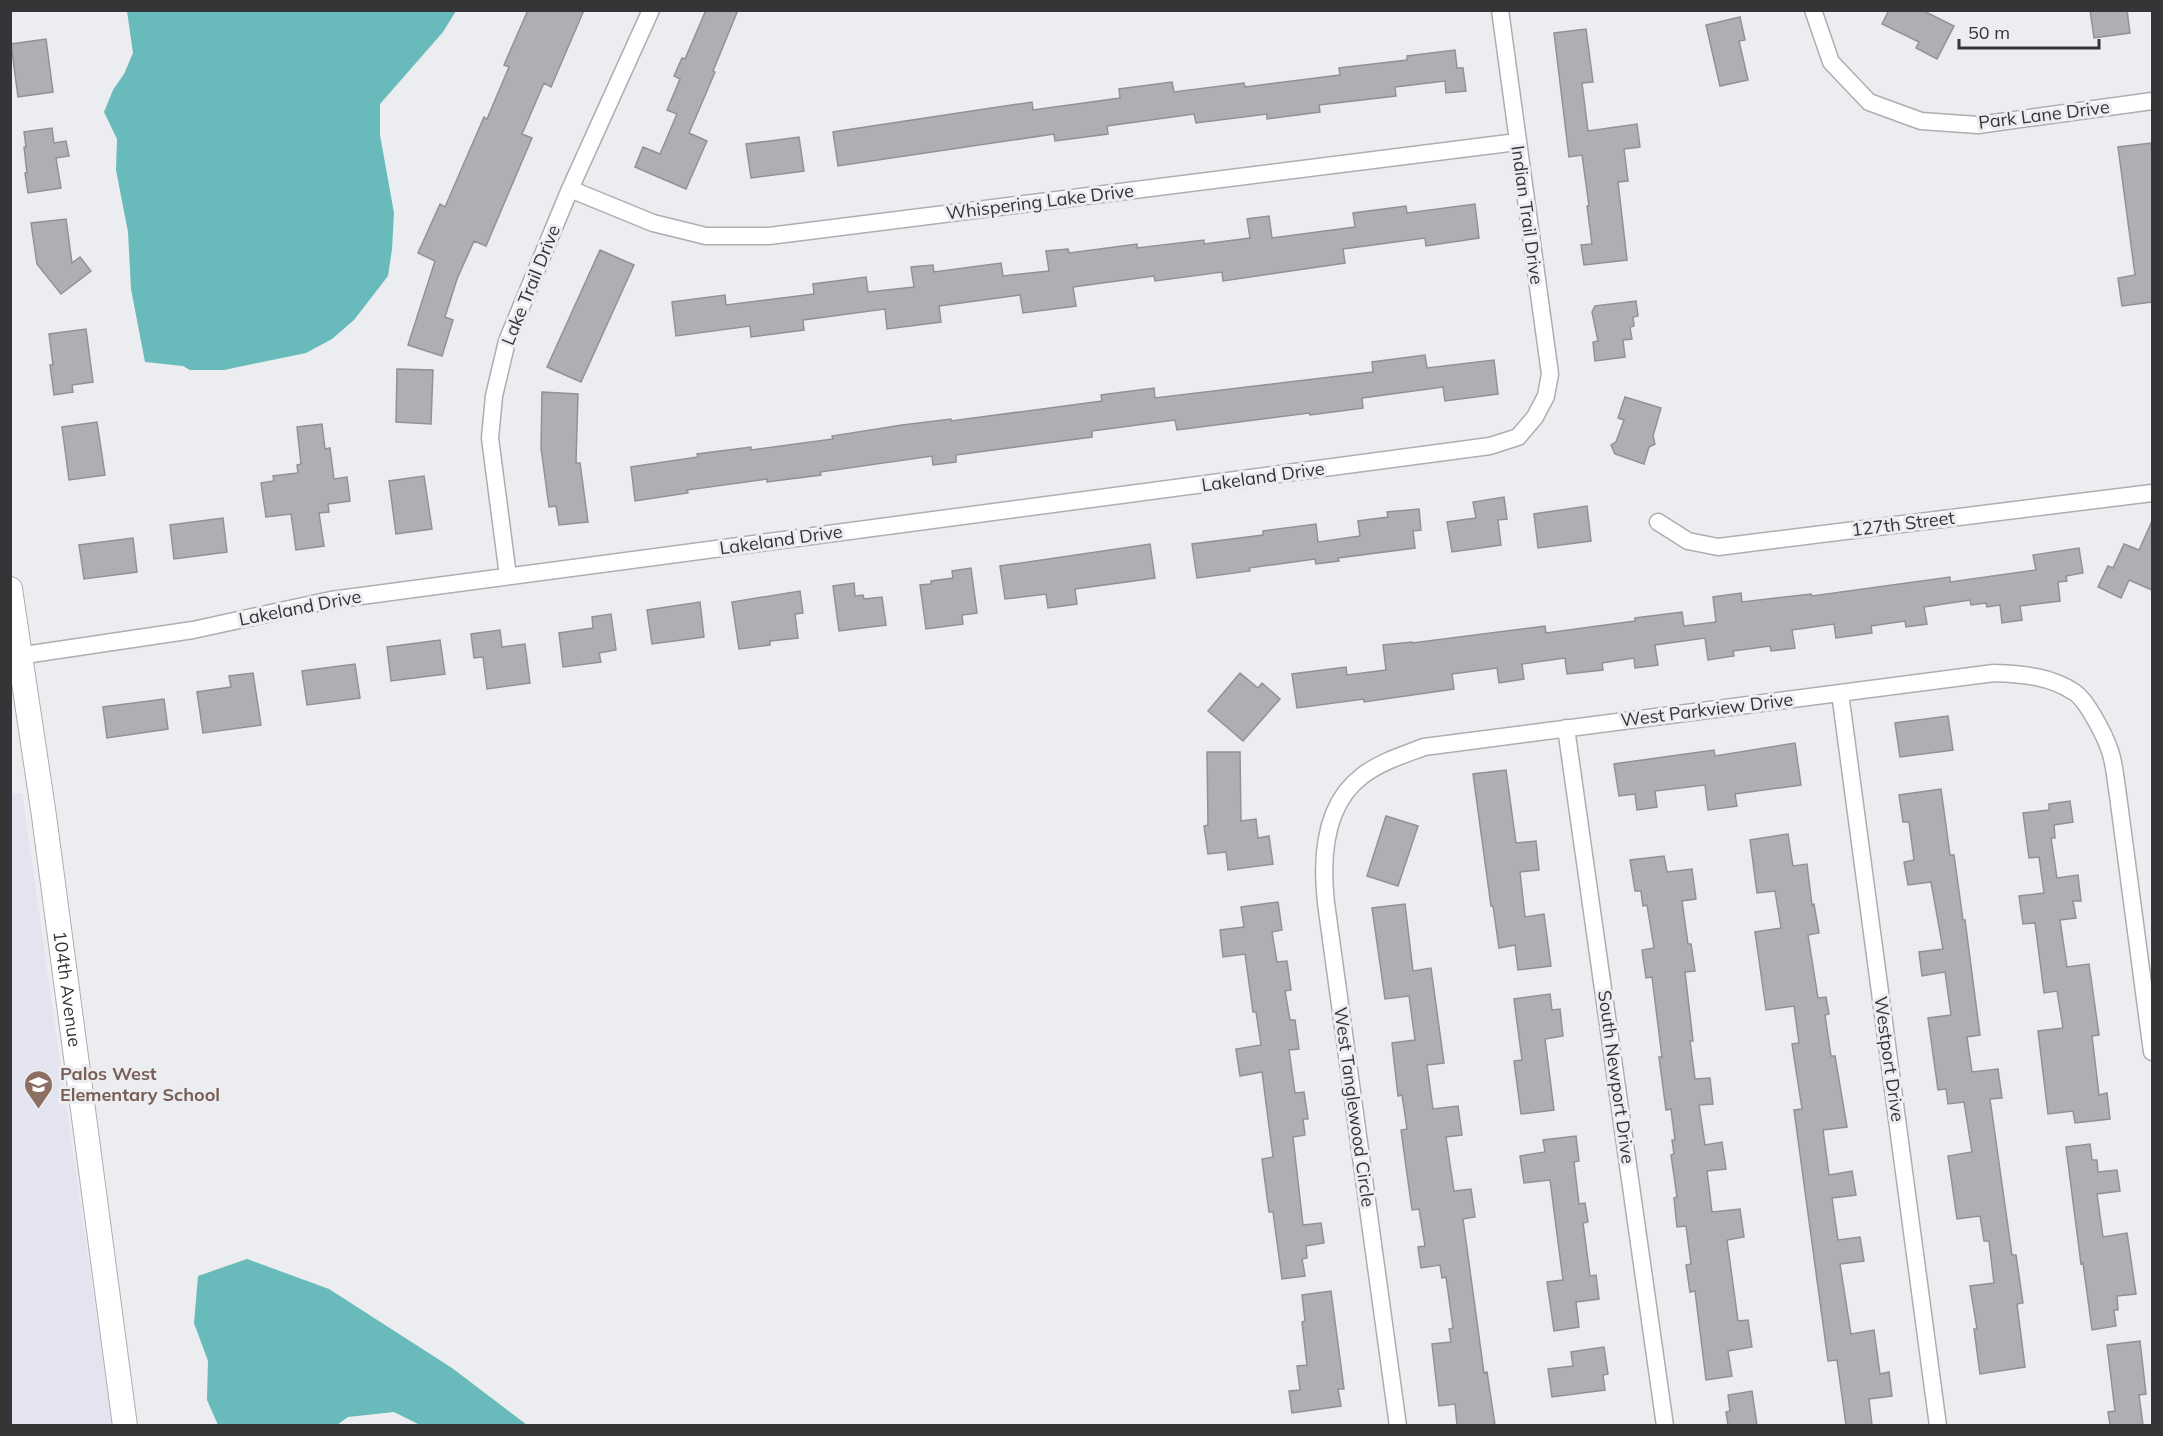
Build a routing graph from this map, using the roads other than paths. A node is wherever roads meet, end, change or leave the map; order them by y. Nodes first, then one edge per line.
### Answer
1 (651, 10) edge
2 (1500, 10) edge
3 (1813, 10) edge
4 (2152, 101) edge
5 (1517, 142) junction
6 (570, 189) junction
7 (1535, 417) joint
8 (2152, 493) edge
9 (1658, 522) dead end
10 (508, 576) junction
11 (10, 589) edge
12 (15, 657) edge
13 (1840, 693) junction
14 (1566, 728) junction
15 (1345, 791) joint
16 (2152, 1052) edge
17 (125, 1425) edge
18 (1398, 1425) edge
19 (1665, 1425) edge
20 (1938, 1425) edge

1 - 6 street, Lake Trail Drive
2 - 5 street, Indian Trail Drive
3 - 4 street, Park Lane Drive
5 - 6 street, Whispering Lake Drive
5 - 7 street, Indian Trail Drive
6 - 10 street, Lake Trail Drive
7 - 10 street, Lakeland Drive
8 - 9 street, 127th Street
10 - 12 street, Lakeland Drive
11 - 12 street, 104th Avenue
12 - 17 street, 104th Avenue
13 - 14 street, West Parkview Drive
13 - 16 street, West Parkview Drive
13 - 20 street, Westport Drive
14 - 15 street, West Parkview Drive
14 - 19 street, South Newport Drive
15 - 18 street, West Tanglewood Circle

